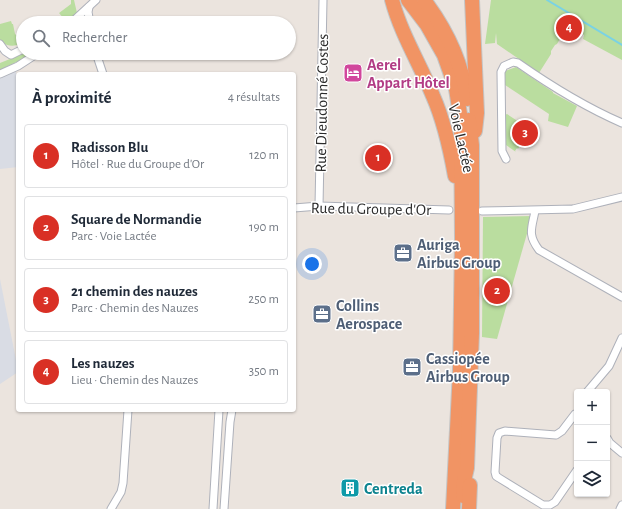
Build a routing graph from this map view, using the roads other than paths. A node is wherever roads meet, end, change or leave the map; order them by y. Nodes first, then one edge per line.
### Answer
1 (96, 0) edge
2 (323, 0) edge
3 (392, 0) edge
4 (408, 0) edge
5 (424, 0) edge
6 (472, 0) edge
7 (89, 7) junction
8 (79, 16) edge
9 (89, 16) edge
10 (0, 44) edge
11 (16, 53) edge
12 (27, 60) edge
13 (98, 60) edge
14 (101, 72) edge
15 (0, 74) edge
16 (622, 123) edge
17 (472, 145) junction
18 (506, 159) dead end
19 (622, 197) edge
20 (319, 206) junction
21 (296, 208) edge
22 (449, 210) dead end
23 (482, 211) dead end
24 (535, 211) junction
25 (460, 293) junction
26 (622, 297) edge
27 (622, 338) edge
28 (590, 389) edge
29 (128, 412) edge
30 (219, 412) edge
31 (232, 412) edge
32 (574, 416) edge
33 (610, 443) edge
34 (622, 453) edge
35 (467, 468) junction
36 (574, 474) edge
37 (622, 505) edge
38 (111, 509) edge
39 (213, 509) edge
40 (224, 509) edge
41 (453, 509) edge
42 (462, 509) edge
43 (468, 509) edge
44 (620, 509) edge

1 - 7 street
2 - 20 street, Rue Dieudonné Costes
3 - 25 highway, Voie Lactée
4 - 25 highway
5 - 17 highway
6 - 17 highway, Voie Lactée
7 - 8 street
7 - 9 street
10 - 11 street
12 - 15 street
13 - 14 street
16 - 18 street
17 - 35 highway
19 - 24 street
20 - 21 street, Rue du Groupe d'Or
20 - 22 street, Rue du Groupe d'Or
23 - 24 street
24 - 26 street
25 - 41 highway
27 - 28 street
29 - 38 street
30 - 39 street
31 - 40 street
32 - 36 street
33 - 34 street
35 - 42 highway
35 - 43 highway
37 - 44 street

